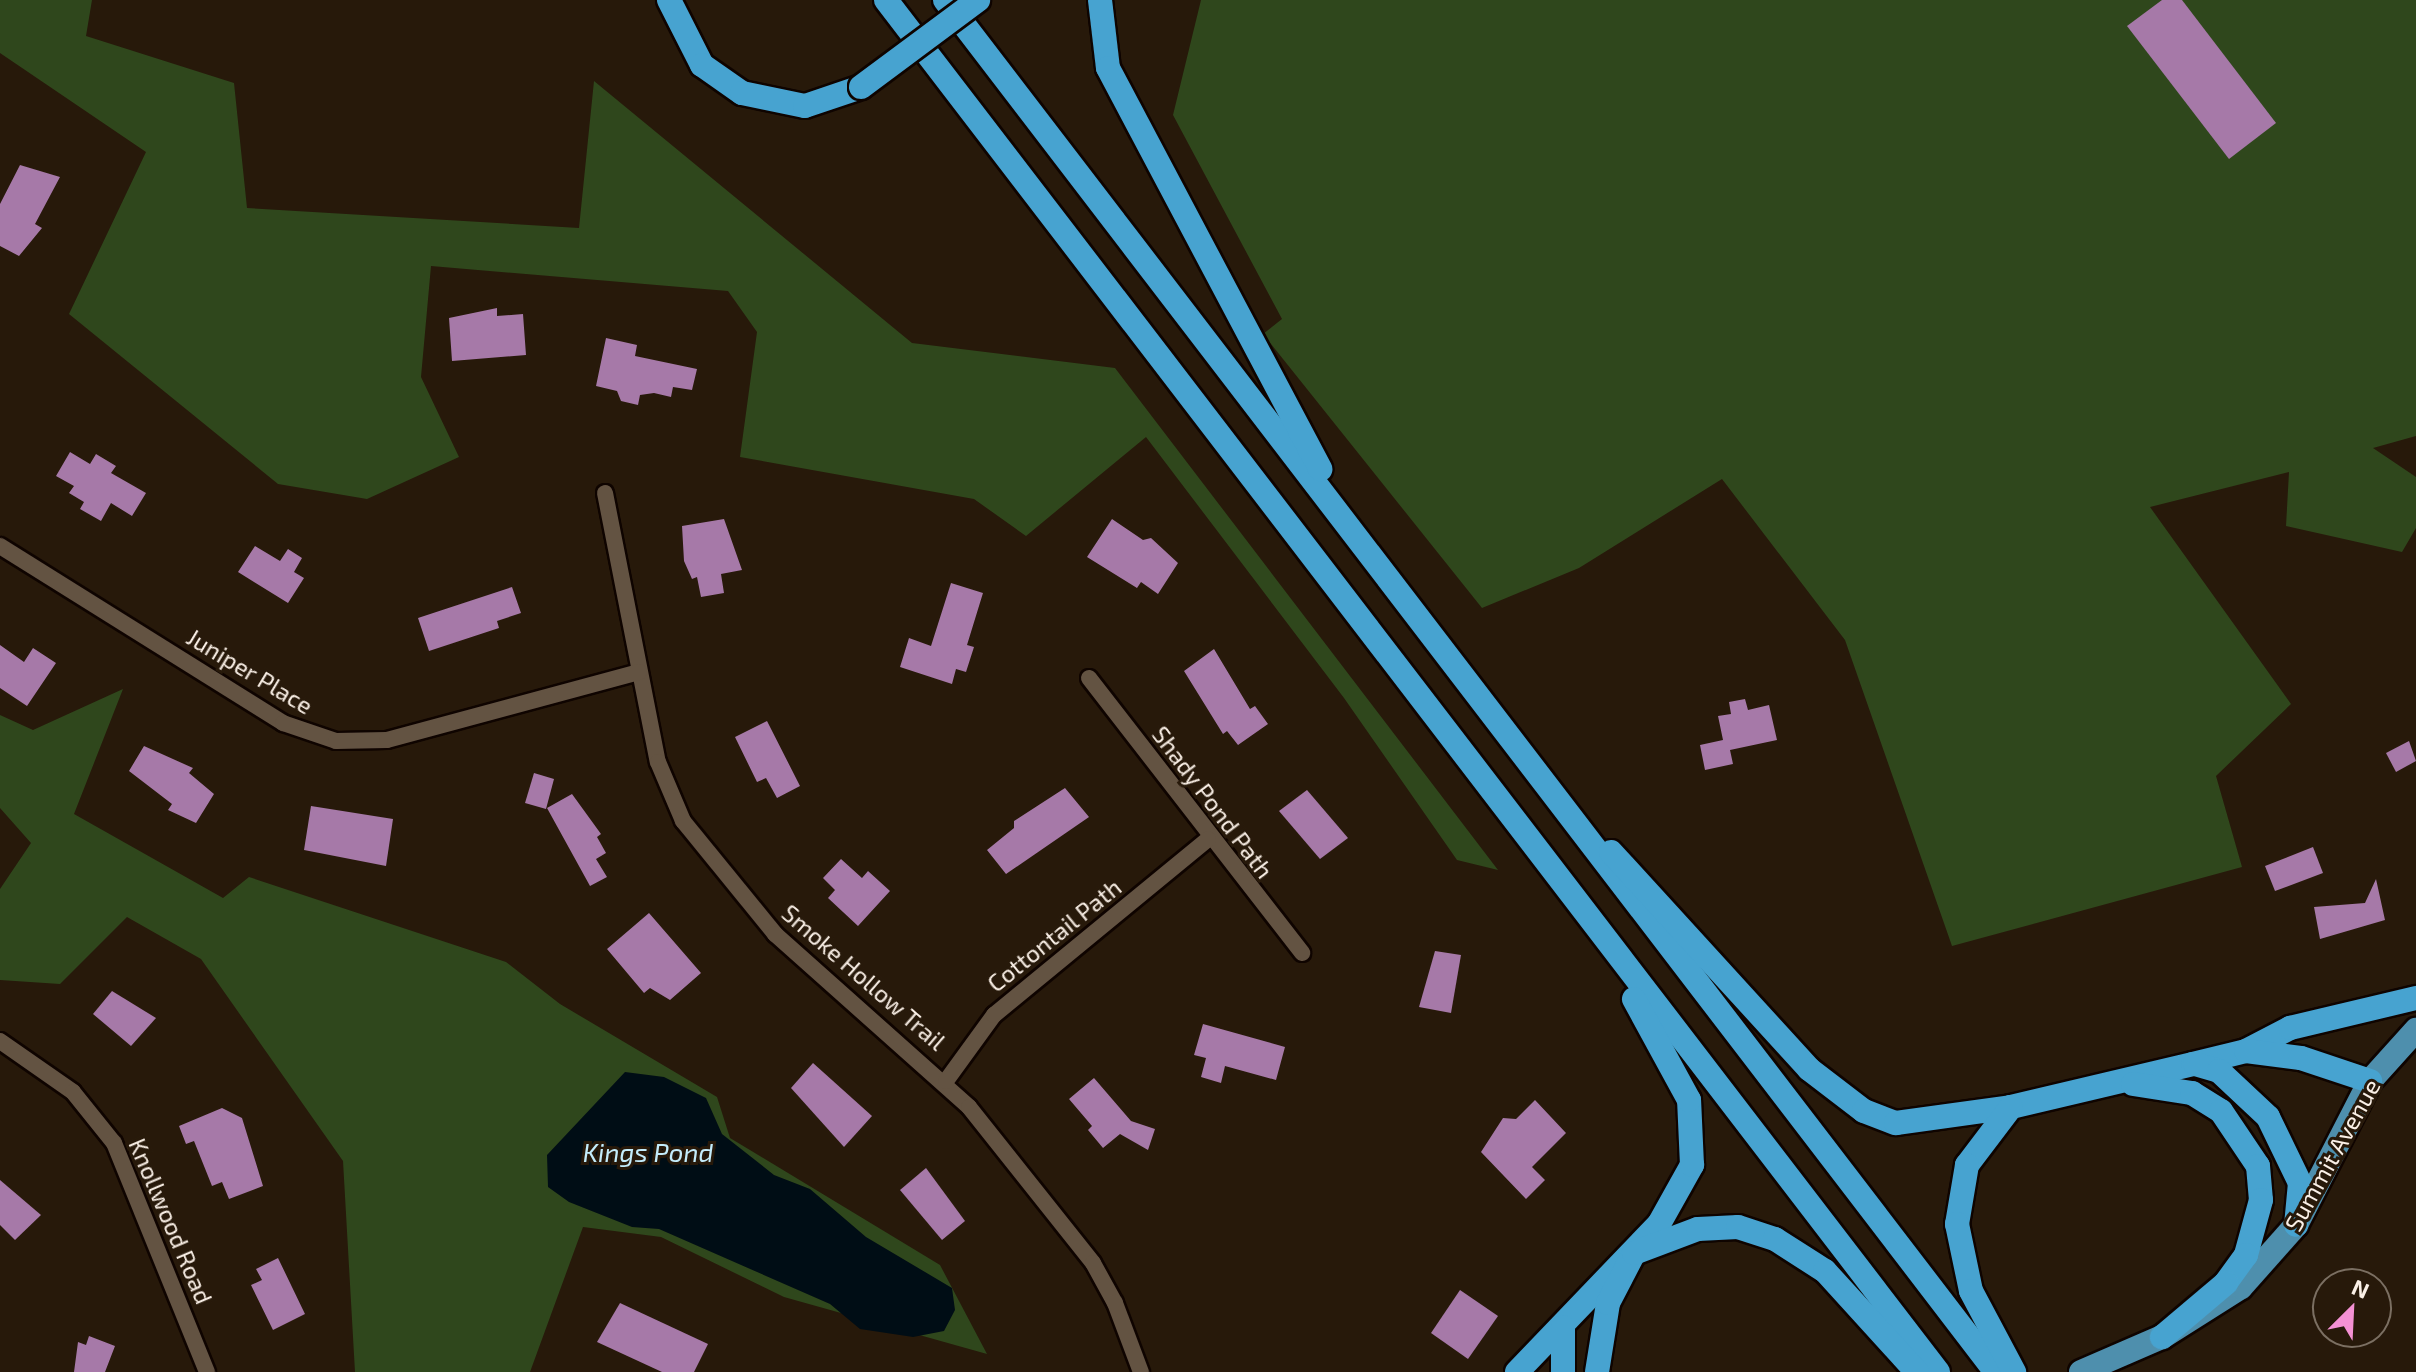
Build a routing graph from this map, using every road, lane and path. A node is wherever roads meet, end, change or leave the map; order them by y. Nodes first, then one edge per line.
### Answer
1 (669, 0) edge
2 (886, 0) edge
3 (945, 0) edge
4 (978, 0) edge
5 (1100, 0) edge
6 (605, 493) dead end
7 (0, 546) edge
8 (1380, 571) junction
9 (639, 672) junction
10 (1089, 678) dead end
11 (1485, 710) junction
12 (1486, 787) junction
13 (1208, 839) junction
14 (1302, 953) dead end
15 (2416, 998) edge
16 (2416, 1030) edge
17 (0, 1041) edge
18 (2246, 1051) junction
19 (2193, 1064) junction
20 (946, 1081) junction
21 (2370, 1081) junction
22 (2110, 1084) junction
23 (2011, 1107) junction
24 (2296, 1225) junction
25 (1634, 1253) junction
26 (1563, 1327) junction
27 (2162, 1337) junction
28 (207, 1372) edge
29 (1141, 1372) edge
30 (1517, 1372) edge
31 (1563, 1372) edge
32 (1597, 1372) edge
33 (1917, 1372) edge
34 (1938, 1372) edge
35 (1996, 1372) edge
36 (2014, 1372) edge
37 (2081, 1372) edge

1 - 4 highway, bridge
2 - 12 highway
3 - 8 highway
5 - 8 highway
6 - 9 street, Smoke Hollow Trail
7 - 9 street, Juniper Place
8 - 11 highway
9 - 20 street, Smoke Hollow Trail
10 - 13 street, Shady Pond Path
11 - 23 highway
11 - 35 highway
12 - 25 highway
12 - 34 highway
13 - 14 street, Shady Pond Path
13 - 20 street, Cottontail Path
15 - 18 highway
16 - 21 main road, Summit Avenue
17 - 28 street, Knollwood Road
18 - 19 highway
18 - 21 highway
19 - 22 highway
19 - 24 highway
20 - 29 street, Smoke Hollow Trail
21 - 24 main road, Summit Avenue
22 - 23 highway
22 - 27 highway
23 - 36 highway
24 - 27 main road, Summit Avenue
25 - 26 highway
25 - 32 highway
25 - 33 highway
26 - 30 highway
26 - 31 highway
27 - 37 main road, Summit Avenue

